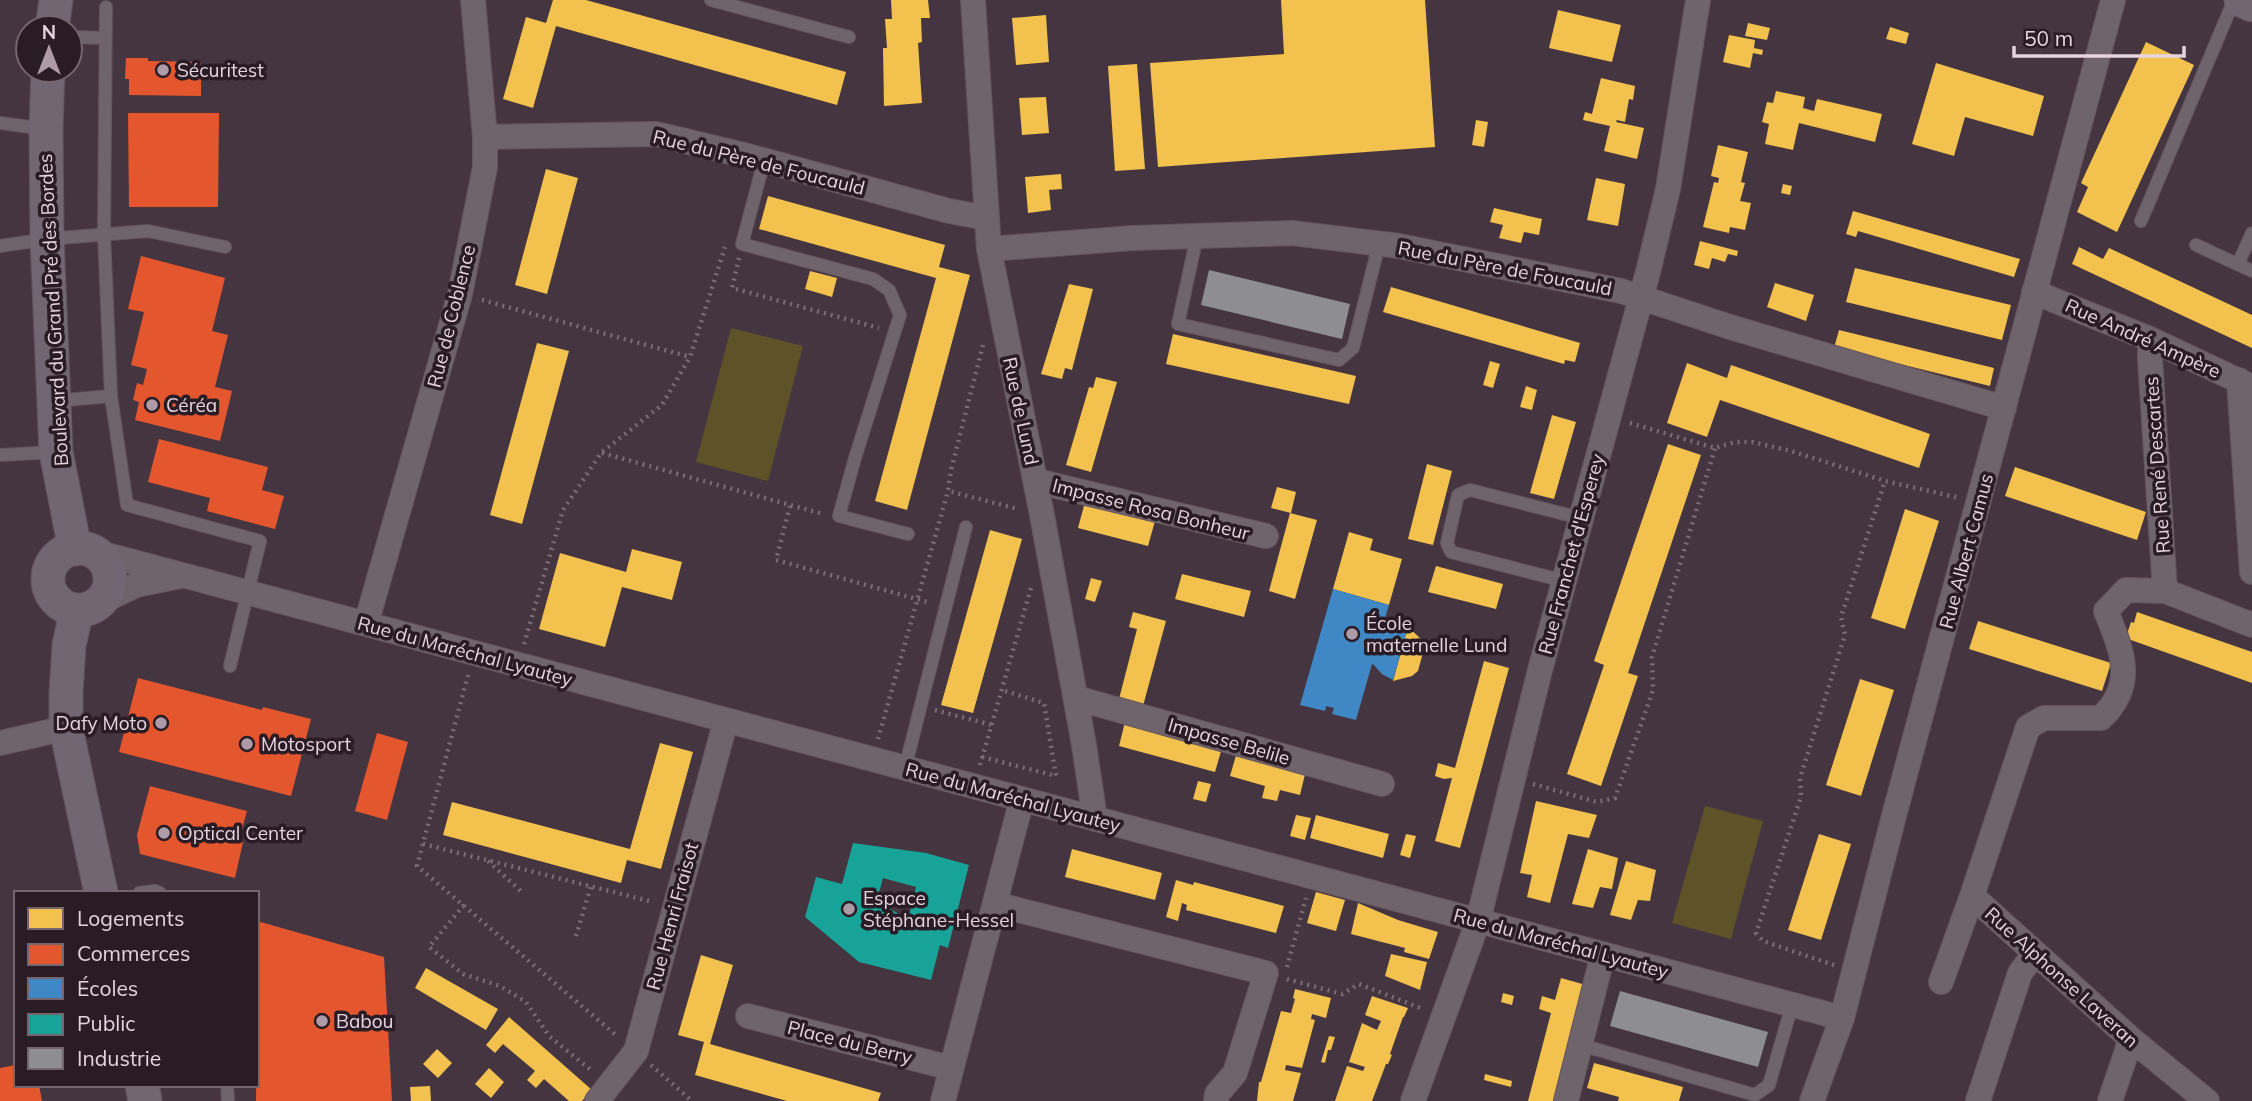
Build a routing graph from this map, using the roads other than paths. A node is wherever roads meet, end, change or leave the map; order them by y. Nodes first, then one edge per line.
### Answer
1 (473, 0) edge
2 (711, 0) edge
3 (972, 0) edge
4 (1698, 0) edge
5 (2113, 0) edge
6 (2234, 0) edge
7 (2241, 0) edge
8 (2252, 5) edge
9 (106, 7) dead end
10 (84, 37) edge
11 (849, 37) dead end
12 (105, 38) junction
13 (48, 84) edge
14 (0, 123) edge
15 (46, 129) junction
16 (485, 137) junction
17 (764, 161) junction
18 (987, 218) junction
19 (2141, 221) dead end
20 (2252, 233) edge
21 (104, 234) junction
22 (1197, 236) junction
23 (47, 239) junction
24 (1379, 244) junction
25 (2196, 245) dead end
26 (0, 246) edge
27 (225, 247) dead end
28 (989, 249) junction
29 (2238, 264) junction
30 (2252, 271) edge
31 (2034, 292) junction
32 (1641, 296) junction
33 (2150, 339) junction
34 (2246, 384) edge
35 (111, 396) junction
36 (54, 401) junction
37 (2004, 408) junction
38 (56, 452) junction
39 (0, 455) edge
40 (1036, 481) junction
41 (1580, 518) junction
42 (967, 527) dead end
43 (908, 534) dead end
44 (1266, 537) dead end
45 (80, 549) junction
46 (2252, 572) edge
47 (184, 575) junction
48 (1564, 581) junction
49 (2165, 591) junction
50 (248, 592) junction
51 (88, 606) junction
52 (366, 624) junction
53 (2252, 625) edge
54 (230, 666) dead end
55 (1076, 698) junction
56 (726, 720) junction
57 (66, 728) junction
58 (0, 743) edge
59 (905, 768) junction
60 (1382, 784) dead end
61 (1021, 799) junction
62 (1095, 819) junction
63 (101, 891) edge
64 (1972, 896) junction
65 (995, 904) junction
66 (1478, 921) junction
67 (2035, 953) junction
68 (1603, 954) junction
69 (1941, 982) dead end
70 (1792, 1005) junction
71 (748, 1016) dead end
72 (1842, 1018) junction
73 (2131, 1039) junction
74 (1581, 1045) junction
75 (951, 1068) junction
76 (604, 1094) edge
77 (943, 1101) edge
78 (1216, 1101) edge
79 (1413, 1101) edge
80 (1566, 1101) edge
81 (1812, 1101) edge
82 (1978, 1101) edge
83 (2110, 1101) edge
84 (2207, 1101) edge

1 - 16 street, Rue de Coblence
2 - 11 lane
3 - 18 street, Rue de Lund
4 - 32 street, Rue Franchet d'Esperey
5 - 31 street, Rue Albert Camus
6 - 19 lane
7 - 8 main road
9 - 12 lane
10 - 12 lane
12 - 21 lane
13 - 15 main road, Boulevard du Grand Pré des Bordes
14 - 15 lane
15 - 23 main road, Boulevard du Grand Pré des Bordes
16 - 17 street, Rue du Père de Foucauld
16 - 52 street, Rue de Coblence
17 - 18 street, Rue du Père de Foucauld
17 - 43 lane
18 - 28 street, Rue de Lund
20 - 29 lane
21 - 23 lane
21 - 27 lane
21 - 35 lane
22 - 24 street, Rue du Père de Foucauld
22 - 24 lane
22 - 28 street, Rue du Père de Foucauld
23 - 26 lane
23 - 36 main road, Boulevard du Grand Pré des Bordes
24 - 32 street, Rue du Père de Foucauld
25 - 29 lane
28 - 40 street, Rue de Lund
29 - 30 lane
31 - 33 street, Rue André Ampère
31 - 37 street, Rue Albert Camus
32 - 37 street, Rue du Père de Foucauld
32 - 41 street, Rue Franchet d'Esperey
33 - 34 street, Rue André Ampère
33 - 49 street, Rue René Descartes
34 - 46 street
35 - 36 lane
35 - 50 lane
36 - 38 main road, Boulevard du Grand Pré des Bordes
37 - 72 street, Rue Albert Camus
38 - 39 lane
38 - 45 main road, Boulevard du Grand Pré des Bordes
40 - 44 street, Impasse Rosa Bonheur
40 - 55 street, Rue de Lund
41 - 48 street, Rue Franchet d'Esperey
41 - 48 lane
42 - 59 lane
45 - 47 street, Rue du Maréchal Lyautey
45 - 51 main road
45 - 51 main road
47 - 50 street, Rue du Maréchal Lyautey
47 - 51 street, Rue du Maréchal Lyautey
48 - 66 street, Rue Franchet d'Esperey
49 - 53 street, Rue Alphonse Laveran
49 - 64 street, Rue Alphonse Laveran
50 - 52 street, Rue du Maréchal Lyautey
50 - 54 lane
51 - 57 main road
52 - 56 street, Rue du Maréchal Lyautey
55 - 60 street, Impasse Belile
55 - 62 street, Rue de Lund
56 - 59 street, Rue du Maréchal Lyautey
56 - 76 street, Rue Henri Fraisot
57 - 58 street
57 - 63 main road
59 - 61 street, Rue du Maréchal Lyautey
61 - 62 street, Rue du Maréchal Lyautey
61 - 65 street
62 - 66 street, Rue du Maréchal Lyautey
64 - 67 street, Rue Alphonse Laveran
64 - 69 street
65 - 75 street
65 - 78 street
66 - 68 street, Rue du Maréchal Lyautey
66 - 79 street, Rue Franchet d'Esperey
67 - 73 street, Rue Alphonse Laveran
67 - 82 street
68 - 70 street, Rue du Maréchal Lyautey
68 - 74 street
70 - 72 street, Rue du Maréchal Lyautey
70 - 74 lane
71 - 75 street, Place du Berry
72 - 81 street, Rue Albert Camus
73 - 83 street
73 - 84 street, Rue Alphonse Laveran
74 - 80 street
75 - 77 street

